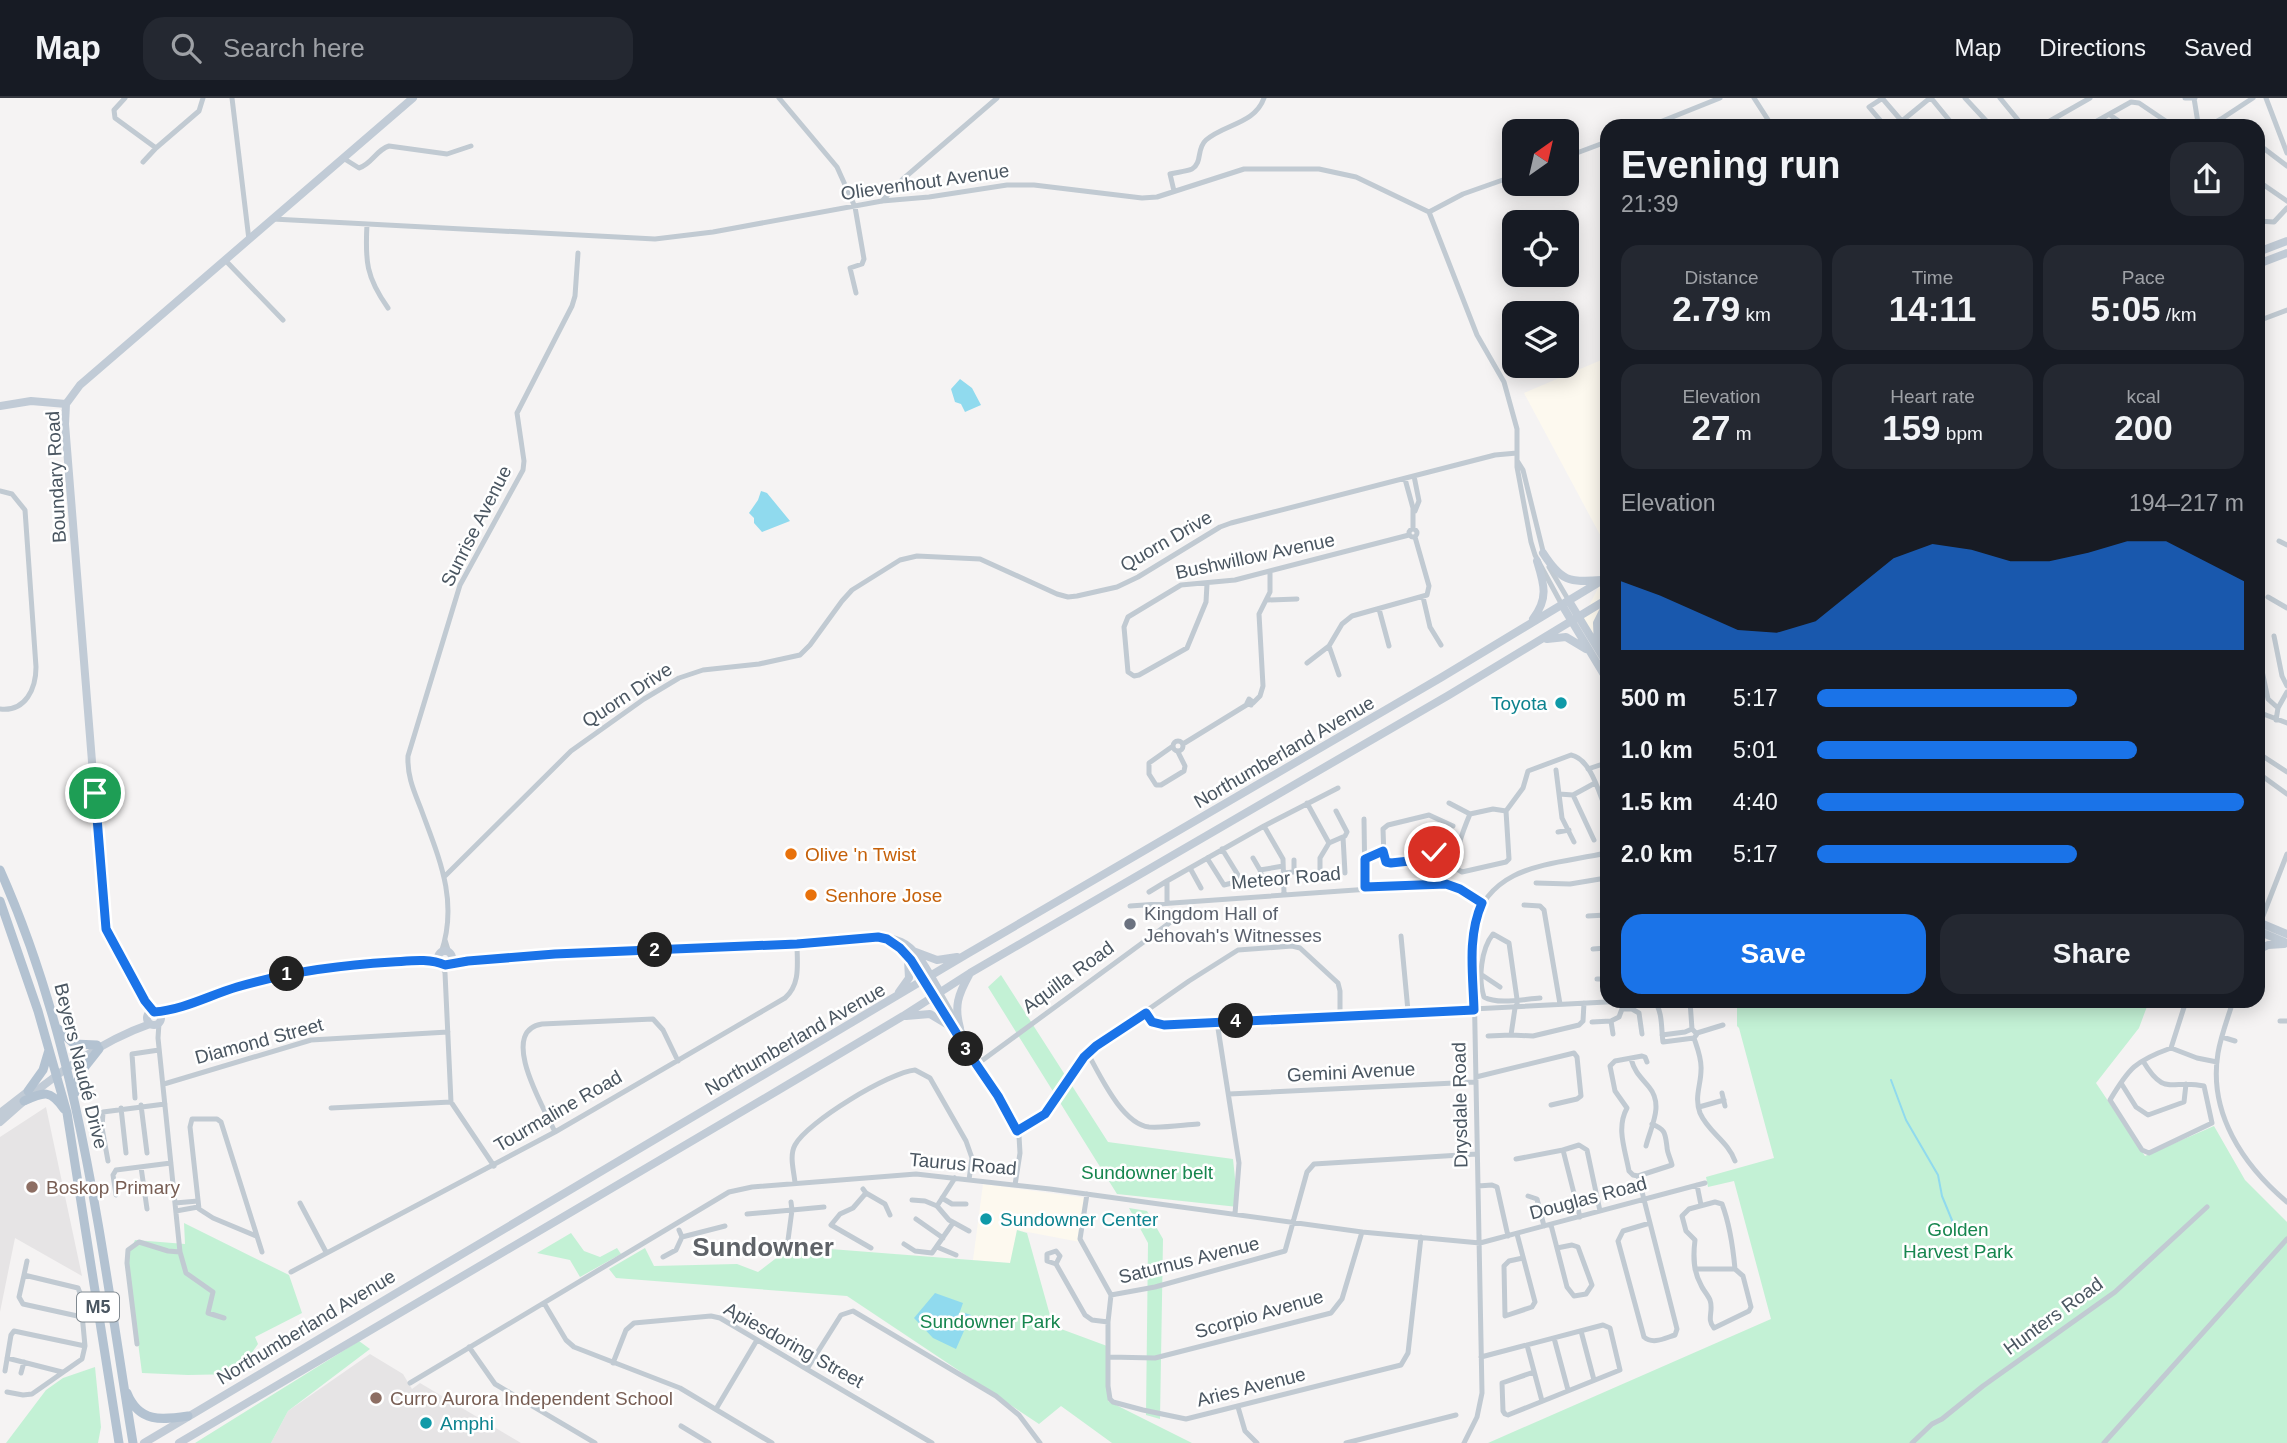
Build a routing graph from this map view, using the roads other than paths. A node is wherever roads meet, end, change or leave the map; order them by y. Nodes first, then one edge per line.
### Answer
1 (125, 98) edge
2 (203, 98) edge
3 (236, 98) edge
4 (413, 98) edge
5 (779, 98) edge
6 (997, 98) edge
7 (1264, 98) edge
8 (1720, 98) edge
9 (1754, 98) edge
10 (1883, 98) edge
11 (1930, 98) edge
12 (1965, 98) edge
13 (2000, 98) edge
14 (2090, 98) edge
15 (2185, 98) edge
16 (2194, 98) edge
17 (2253, 98) edge
18 (2266, 98) edge
19 (2110, 115) junction
20 (1668, 119) edge
21 (1768, 119) edge
22 (1879, 119) edge
23 (1901, 119) edge
24 (1908, 119) edge
25 (1948, 119) edge
26 (1984, 119) edge
27 (2017, 119) edge
28 (2055, 119) edge
29 (2102, 119) edge
30 (2116, 119) edge
31 (2162, 119) edge
32 (2197, 119) edge
33 (2221, 119) edge
34 (1600, 144) edge
35 (471, 146) dead end
36 (156, 148) junction
37 (2265, 149) edge
38 (1579, 153) edge
39 (2287, 153) edge
40 (343, 158) junction
41 (143, 162) dead end
42 (2287, 165) edge
43 (1502, 180) edge
44 (2265, 186) edge
45 (1174, 191) junction
46 (882, 201) junction
47 (2287, 201) edge
48 (855, 207) junction
49 (2287, 208) edge
50 (1429, 212) junction
51 (273, 219) junction
52 (2265, 221) edge
53 (367, 224) junction
54 (249, 240) junction
55 (2287, 241) edge
56 (2265, 249) edge
57 (578, 253) dead end
58 (2287, 253) edge
59 (225, 260) junction
60 (2265, 261) edge
61 (856, 293) dead end
62 (388, 308) dead end
63 (2287, 310) edge
64 (2265, 319) edge
65 (283, 320) dead end
66 (66, 404) junction
67 (0, 406) edge
68 (1517, 440) junction
69 (76, 447) dead end
70 (67, 448) junction
71 (1517, 453) junction
72 (1505, 454) junction
73 (1414, 476) junction
74 (1405, 478) junction
75 (0, 491) edge
76 (1414, 513) junction
77 (1412, 534) junction
78 (2278, 541) dead end
79 (2287, 545) edge
80 (1540, 557) junction
81 (1270, 571) junction
82 (1600, 580) edge
83 (1600, 582) edge
84 (1207, 584) junction
85 (1423, 597) junction
86 (2268, 597) dead end
87 (1297, 599) dead end
88 (1267, 600) junction
89 (1565, 603) junction
90 (1600, 603) edge
91 (2287, 608) edge
92 (1378, 609) junction
93 (1600, 617) edge
94 (1575, 618) junction
95 (1530, 624) junction
96 (2274, 636) dead end
97 (1441, 645) dead end
98 (1534, 645) junction
99 (1329, 646) junction
100 (1389, 646) dead end
101 (1595, 651) junction
102 (1600, 656) edge
103 (1307, 663) dead end
104 (1600, 663) edge
105 (1339, 675) dead end
106 (2265, 685) edge
107 (2287, 686) edge
108 (2287, 692) edge
109 (2278, 708) junction
110 (0, 709) edge
111 (2265, 715) edge
112 (2276, 720) junction
113 (2287, 723) edge
114 (1183, 744) junction
115 (1173, 746) junction
116 (1178, 752) junction
117 (2265, 758) edge
118 (1600, 765) edge
119 (1588, 769) junction
120 (1556, 770) dead end
121 (2287, 772) edge
122 (2265, 778) edge
123 (1595, 783) junction
124 (1338, 788) dead end
125 (1559, 794) junction
126 (1573, 794) junction
127 (2287, 794) edge
128 (1600, 795) edge
129 (1307, 803) junction
130 (1449, 803) dead end
131 (1336, 811) dead end
132 (1506, 811) junction
133 (1470, 814) junction
134 (1364, 819) dead end
135 (1264, 826) junction
136 (1453, 826) dead end
137 (1569, 830) junction
138 (1558, 832) dead end
139 (1343, 837) junction
140 (1594, 840) dead end
141 (1574, 842) dead end
142 (1329, 843) junction
143 (1429, 844) dead end
144 (1410, 845) dead end
145 (1222, 849) junction
146 (1383, 851) junction
147 (1600, 854) edge
148 (2286, 857) edge
149 (1208, 858) junction
150 (1253, 858) dead end
151 (1365, 859) junction
152 (1294, 860) dead end
153 (1418, 860) junction
154 (1190, 868) junction
155 (1283, 869) junction
156 (0, 870) edge
157 (1260, 870) junction
158 (1345, 873) dead end
159 (445, 876) junction
160 (1320, 879) dead end
161 (1600, 879) edge
162 (1167, 881) junction
163 (1263, 881) dead end
164 (1536, 883) dead end
165 (1365, 887) junction
166 (1201, 888) dead end
167 (1149, 892) dead end
168 (1284, 894) junction
169 (0, 901) edge
170 (1167, 902) junction
171 (1482, 903) junction
172 (1524, 905) dead end
173 (1130, 906) dead end
174 (2265, 909) edge
175 (1600, 915) edge
176 (1179, 916) dead end
177 (1588, 916) dead end
178 (2265, 928) edge
179 (2265, 930) edge
180 (2287, 934) edge
181 (1401, 936) dead end
182 (2287, 943) edge
183 (797, 944) junction
184 (2265, 946) edge
185 (1600, 948) edge
186 (1592, 949) dead end
187 (910, 953) junction
188 (967, 954) junction
189 (1484, 955) junction
190 (1492, 957) dead end
191 (445, 958) junction
192 (970, 973) junction
193 (1482, 975) junction
194 (927, 979) junction
195 (1500, 987) dead end
196 (937, 994) junction
197 (1539, 998) dead end
198 (1517, 999) junction
199 (892, 1000) junction
200 (1600, 1002) edge
201 (1584, 1003) junction
202 (1560, 1004) junction
203 (1516, 1007) junction
204 (1658, 1008) edge
205 (1691, 1008) edge
206 (2184, 1008) edge
207 (2231, 1008) edge
208 (1622, 1009) joint
209 (1474, 1010) junction
210 (1408, 1011) junction
211 (1146, 1013) junction
212 (1339, 1015) junction
213 (903, 1016) junction
214 (154, 1018) junction
215 (1611, 1021) junction
216 (2280, 1021) dead end
217 (2287, 1021) edge
218 (1217, 1022) junction
219 (1592, 1022) dead end
220 (54, 1024) junction
221 (1723, 1025) dead end
222 (958, 1028) junction
223 (448, 1032) junction
224 (1695, 1033) junction
225 (1613, 1034) dead end
226 (1642, 1034) dead end
227 (1511, 1035) junction
228 (1488, 1036) dead end
229 (2222, 1037) junction
230 (2235, 1041) dead end
231 (98, 1047) junction
232 (50, 1048) junction
233 (2171, 1048) junction
234 (159, 1050) junction
235 (1087, 1054) junction
236 (1631, 1059) junction
237 (678, 1061) junction
238 (2143, 1061) junction
239 (1647, 1062) dead end
240 (2217, 1062) junction
241 (978, 1064) junction
242 (66, 1067) junction
243 (57, 1074) junction
244 (1475, 1079) junction
245 (2121, 1083) junction
246 (164, 1084) junction
247 (2186, 1084) junction
248 (74, 1094) junction
249 (1229, 1094) junction
250 (26, 1096) junction
251 (135, 1098) dead end
252 (1724, 1100) dead end
253 (450, 1102) junction
254 (165, 1104) junction
255 (141, 1105) junction
256 (1551, 1105) dead end
257 (1699, 1107) junction
258 (121, 1108) junction
259 (331, 1108) dead end
260 (2, 1110) edge
261 (67, 1113) junction
262 (0, 1122) edge
263 (1198, 1124) dead end
264 (1652, 1124) junction
265 (1017, 1131) junction
266 (555, 1132) junction
267 (1646, 1146) dead end
268 (1563, 1150) junction
269 (126, 1153) dead end
270 (147, 1153) dead end
271 (1477, 1154) junction
272 (1516, 1159) dead end
273 (108, 1161) dead end
274 (1735, 1162) dead end
275 (171, 1163) junction
276 (494, 1166) junction
277 (141, 1167) junction
278 (1638, 1176) junction
279 (955, 1178) junction
280 (969, 1180) junction
281 (1705, 1182) dead end
282 (795, 1183) junction
283 (1016, 1185) junction
284 (1697, 1185) junction
285 (1478, 1186) junction
286 (1087, 1194) junction
287 (116, 1195) dead end
288 (1528, 1196) dead end
289 (943, 1198) junction
290 (912, 1200) dead end
291 (1643, 1200) junction
292 (791, 1202) dead end
293 (2287, 1202) edge
294 (175, 1203) junction
295 (300, 1203) dead end
296 (198, 1204) junction
297 (966, 1205) dead end
298 (1701, 1205) junction
299 (937, 1206) junction
300 (824, 1207) dead end
301 (2207, 1207) dead end
302 (147, 1209) dead end
303 (792, 1210) junction
304 (176, 1211) junction
305 (1600, 1211) junction
306 (747, 1214) dead end
307 (1235, 1214) junction
308 (890, 1215) dead end
309 (1580, 1217) junction
310 (916, 1219) dead end
311 (1293, 1222) junction
312 (953, 1223) junction
313 (1650, 1223) junction
314 (725, 1226) dead end
315 (1548, 1226) junction
316 (679, 1230) dead end
317 (968, 1231) dead end
318 (1362, 1232) junction
319 (1517, 1234) junction
320 (256, 1236) junction
321 (1508, 1236) junction
322 (682, 1237) junction
323 (1421, 1237) junction
324 (943, 1238) junction
325 (2287, 1239) edge
326 (1479, 1243) junction
327 (904, 1244) dead end
328 (746, 1247) dead end
329 (937, 1247) junction
330 (871, 1248) dead end
331 (1557, 1248) junction
332 (180, 1252) junction
333 (262, 1252) dead end
334 (326, 1252) junction
335 (956, 1255) dead end
336 (663, 1257) dead end
337 (1523, 1258) junction
338 (27, 1261) dead end
339 (1056, 1264) dead end
340 (1695, 1269) junction
341 (1735, 1269) junction
342 (45, 1270) dead end
343 (290, 1272) dead end
344 (24, 1275) junction
345 (43, 1280) junction
346 (1111, 1295) junction
347 (544, 1303) junction
348 (82, 1317) junction
349 (223, 1318) dead end
350 (1108, 1322) junction
351 (1581, 1331) junction
352 (1554, 1338) junction
353 (757, 1340) junction
354 (137, 1345) dead end
355 (1527, 1345) junction
356 (85, 1346) junction
357 (469, 1347) junction
358 (1110, 1357) junction
359 (1482, 1357) junction
360 (7, 1358) junction
361 (24, 1362) junction
362 (613, 1363) junction
363 (807, 1369) junction
364 (5, 1371) dead end
365 (21, 1373) dead end
366 (62, 1373) junction
367 (1534, 1373) junction
368 (1594, 1380) junction
369 (123, 1382) junction
370 (410, 1383) dead end
371 (1567, 1390) junction
372 (8, 1392) dead end
373 (1542, 1401) junction
374 (1238, 1407) junction
375 (716, 1409) junction
376 (114, 1410) junction
377 (1456, 1415) dead end
378 (188, 1416) junction
379 (681, 1426) dead end
380 (762, 1440) edge
381 (110, 1443) edge
382 (118, 1443) edge
383 (133, 1443) edge
384 (144, 1443) edge
385 (179, 1443) edge
386 (595, 1443) edge
387 (709, 1443) edge
388 (772, 1443) edge
389 (932, 1443) edge
390 (1040, 1443) edge
391 (1257, 1443) edge
392 (1346, 1443) edge
393 (1464, 1443) edge
394 (1912, 1443) edge
395 (2104, 1443) edge

1 - 36 street
2 - 36 street
3 - 54 street
4 - 40 main road, Boundary Road
5 - 48 street
6 - 46 street
7 - 45 street
8 - 20 street
9 - 21 street
10 - 22 street
10 - 23 street
11 - 24 street
11 - 25 street
12 - 26 street
13 - 27 street
14 - 28 street
15 - 16 street
16 - 32 street
17 - 33 street
18 - 39 street
19 - 29 street
19 - 30 street
19 - 31 street
34 - 38 street
35 - 40 street
36 - 41 street
37 - 42 street
40 - 51 main road, Boundary Road
43 - 50 street
44 - 47 street
45 - 46 street, Olievenhout Avenue
45 - 50 street, Olievenhout Avenue
46 - 48 street, Olievenhout Avenue
48 - 53 street, Olievenhout Avenue
48 - 61 street
49 - 52 street
50 - 68 street
51 - 53 street, Olievenhout Avenue
51 - 54 main road, Boundary Road
53 - 62 street
54 - 59 main road, Boundary Road
55 - 56 main road
57 - 159 street, Sunrise Avenue
58 - 60 main road
59 - 65 street
59 - 66 main road, Boundary Road
63 - 64 street
66 - 67 main road
66 - 70 main road, Boundary Road
68 - 71 street
68 - 72 street
69 - 70 street
70 - 214 main road, Boundary Road
71 - 72 street, Quorn Drive
71 - 80 street
72 - 73 street, Quorn Drive
73 - 74 street, Quorn Drive
73 - 76 street
74 - 76 street
74 - 159 street, Quorn Drive
75 - 110 street
76 - 77 street
77 - 81 street, Bushwillow Avenue
77 - 85 street
78 - 79 street
80 - 82 main road
80 - 89 street
80 - 95 main road
81 - 84 street, Bushwillow Avenue
81 - 88 street
83 - 89 main road, Northumberland Avenue
84 - 84 street, Bushwillow Avenue
85 - 92 street
85 - 97 street
86 - 91 street
87 - 88 street
88 - 114 street
89 - 94 main road
89 - 95 main road, Northumberland Avenue
90 - 94 main road, Northumberland Avenue
92 - 99 street
92 - 100 street
93 - 101 main road
94 - 98 main road, Northumberland Avenue
94 - 101 main road
95 - 188 main road, Northumberland Avenue
96 - 107 street
98 - 101 main road
98 - 192 main road, Northumberland Avenue
99 - 103 street
99 - 105 street
101 - 102 main road
101 - 104 main road
106 - 109 street
108 - 109 street
109 - 112 street
111 - 112 street
112 - 113 street
114 - 115 street
114 - 116 street
115 - 116 street
115 - 116 street
117 - 121 street
118 - 119 street
119 - 123 street
119 - 132 street
120 - 125 street
122 - 127 street
123 - 126 street
123 - 128 street
124 - 129 street
125 - 126 street
125 - 137 street
126 - 140 street
129 - 135 street
129 - 142 street
130 - 133 street
131 - 139 street
132 - 133 street
132 - 133 street
134 - 151 street
135 - 145 street
135 - 155 street
136 - 146 street
137 - 138 street
137 - 141 street
139 - 142 street
139 - 158 street
142 - 160 street
143 - 153 street
144 - 153 street
145 - 149 street
145 - 149 street
146 - 151 street
146 - 153 street
147 - 171 street
148 - 174 street
149 - 154 street
150 - 157 street
151 - 165 street
152 - 155 street
154 - 162 street
154 - 166 street
155 - 157 street
155 - 168 street
156 - 220 main road, Beyers Naudé Drive / M5
157 - 163 street
159 - 191 street, Sunrise Avenue
161 - 164 street
162 - 167 street
162 - 170 street
165 - 168 street, Meteor Road
165 - 171 street, Meteor Road
168 - 170 street, Meteor Road
169 - 232 main road, Beyers Naudé Drive / M5
170 - 173 street, Meteor Road
171 - 209 street, Drysdale Road
172 - 202 street
175 - 177 street
176 - 241 street, Aquilla Road
178 - 180 main road
179 - 182 main road
181 - 210 street
182 - 184 main road
183 - 187 main road
183 - 191 main road
183 - 237 street, Tourmaline Road
185 - 186 street
187 - 188 main road
187 - 194 main road
187 - 199 main road
188 - 194 main road, Northumberland Avenue
189 - 190 street
189 - 193 street
189 - 198 street
191 - 214 main road
191 - 223 street
192 - 196 main road, Northumberland Avenue
192 - 222 main road
193 - 195 street
193 - 198 street
194 - 196 main road
194 - 199 main road, Northumberland Avenue
196 - 213 main road, Northumberland Avenue
196 - 222 street
197 - 198 street
198 - 203 street
199 - 378 main road, Northumberland Avenue
200 - 201 street
201 - 202 street
201 - 227 street
202 - 203 street
203 - 209 street
203 - 227 street
204 - 224 street
205 - 224 street
206 - 233 street
207 - 229 street
208 - 215 street
208 - 226 street
209 - 210 street
209 - 244 street, Drysdale Road
210 - 212 street
211 - 212 street
211 - 218 street
211 - 235 street
212 - 218 street
213 - 222 main road
213 - 385 main road, Northumberland Avenue
214 - 231 main road
214 - 234 street, Boundary Road
215 - 219 street
215 - 225 street
216 - 217 street
218 - 249 street
220 - 231 main road
220 - 242 main road, Beyers Naudé Drive / M5
221 - 224 street
222 - 241 street
223 - 246 street, Diamond Street
223 - 253 street
224 - 257 street
227 - 228 street
229 - 230 street
229 - 240 street
231 - 242 main road
231 - 248 main road
232 - 243 main road, Beyers Naudé Drive / M5
232 - 250 main road
233 - 238 street
233 - 240 street
234 - 246 street, Boundary Road
234 - 251 street
235 - 263 street
235 - 265 street
236 - 239 street
236 - 264 street
236 - 278 street
237 - 266 street, Tourmaline Road
237 - 266 street
238 - 245 street
238 - 247 street
240 - 293 street
241 - 265 street
242 - 243 main road
242 - 248 main road, Beyers Naudé Drive / M5
243 - 250 main road
243 - 261 main road, Beyers Naudé Drive / M5
244 - 249 street, Gemini Avenue
244 - 256 street, Gemini Avenue
244 - 271 street, Drysdale Road
245 - 247 street
245 - 247 street
246 - 254 street, Boundary Road
248 - 369 main road, Beyers Naudé Drive / M5
249 - 307 street
250 - 260 main road
250 - 261 main road
250 - 262 main road
252 - 257 street
253 - 259 street
253 - 276 street
254 - 255 street
254 - 275 street, Boundary Road
255 - 258 street
255 - 270 street
257 - 274 street
258 - 269 street
258 - 273 street
261 - 376 main road, Beyers Naudé Drive / M5
264 - 267 street
264 - 278 street
265 - 283 street
266 - 276 street, Tourmaline Road
268 - 272 street
268 - 305 street
268 - 309 street
271 - 285 street, Drysdale Road
271 - 311 street
275 - 277 street
275 - 294 street, Boundary Road
276 - 334 street, Tourmaline Road
277 - 287 street
277 - 302 street
278 - 291 street
279 - 280 street, Taurus Road
279 - 282 street, Taurus Road
279 - 289 street
280 - 282 street
280 - 283 street, Taurus Road
281 - 284 street, Douglas Road
282 - 347 street, Taurus Road
283 - 286 street, Taurus Road
284 - 291 street, Douglas Road
284 - 298 street
285 - 321 street
285 - 326 street, Drysdale Road
286 - 307 street, Taurus Road
286 - 346 street
288 - 315 street
289 - 297 street
289 - 299 street
290 - 299 street
291 - 305 street, Douglas Road
291 - 313 street
292 - 303 street
294 - 296 street
294 - 304 street, Boundary Road
295 - 334 street
296 - 304 street
296 - 320 street
296 - 320 street
298 - 340 street
298 - 341 street
299 - 312 street
300 - 303 street
301 - 394 street, Hunters Road
303 - 306 street
303 - 328 street
304 - 332 street, Boundary Road
305 - 309 street, Douglas Road
307 - 311 street, Taurus Road
308 - 330 street
309 - 315 street, Douglas Road
310 - 324 street
311 - 318 street, Taurus Road
311 - 346 street, Saturnus Avenue
312 - 317 street
312 - 324 street
313 - 313 street
314 - 322 street
315 - 319 street, Douglas Road
315 - 331 street
316 - 322 street
318 - 323 street, Taurus Road
318 - 358 street, Scorpio Avenue
319 - 321 street, Douglas Road
319 - 337 street
320 - 333 street
321 - 326 street, Douglas Road
322 - 336 street
323 - 326 street, Taurus Road
323 - 374 street, Aries Avenue
324 - 329 street
325 - 395 street
326 - 359 street, Drysdale Road
327 - 329 street
329 - 335 street
331 - 331 street
332 - 349 street
332 - 354 street
334 - 343 street, Tourmaline Road
337 - 337 street
338 - 344 street
339 - 350 street
340 - 341 street
340 - 341 street
342 - 345 street
344 - 345 street
344 - 348 street
345 - 348 street
346 - 350 street, Aries Avenue
347 - 357 street, Taurus Road
347 - 362 street
348 - 356 street
350 - 358 street, Aries Avenue
351 - 352 street
351 - 368 street
351 - 368 street
352 - 355 street
352 - 371 street
353 - 362 street, Apiesdoring Street
353 - 363 street, Apiesdoring Street
353 - 375 street
355 - 359 street
355 - 367 street
356 - 360 street
356 - 366 street
357 - 370 street, Taurus Road
357 - 386 street
358 - 374 street, Aries Avenue
359 - 393 street, Drysdale Road
360 - 361 street
360 - 364 street
361 - 365 street
361 - 366 street
362 - 375 street
363 - 389 street, Apiesdoring Street
363 - 390 street
366 - 372 street
367 - 373 street
367 - 373 street
368 - 371 street
369 - 378 main road
369 - 383 main road, Beyers Naudé Drive / M5
371 - 373 street
374 - 391 street
375 - 380 street
376 - 381 main road
376 - 382 main road, Beyers Naudé Drive / M5
377 - 392 street
378 - 384 main road, Northumberland Avenue
379 - 387 street
380 - 388 street

